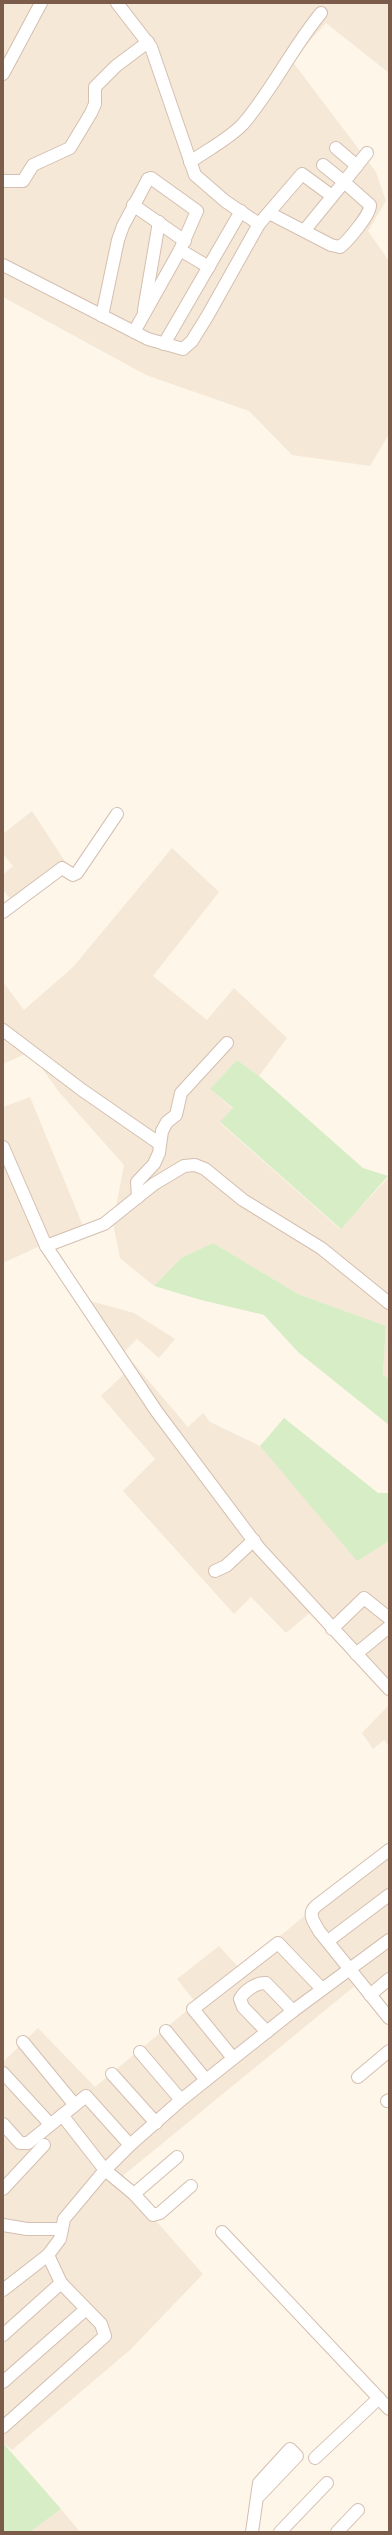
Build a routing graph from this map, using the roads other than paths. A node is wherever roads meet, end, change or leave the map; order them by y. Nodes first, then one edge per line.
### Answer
1 (117, 3) edge
2 (38, 4) edge
3 (321, 13) dead end
4 (148, 42) junction
5 (3, 74) edge
6 (336, 148) dead end
7 (367, 153) dead end
8 (190, 162) junction
9 (324, 165) dead end
10 (357, 166) junction
11 (3, 180) edge
12 (344, 182) junction
13 (332, 196) junction
14 (133, 205) junction
15 (241, 211) junction
16 (269, 213) junction
17 (159, 222) junction
18 (259, 224) junction
19 (304, 231) junction
20 (182, 246) junction
21 (3, 265) edge
22 (209, 267) junction
23 (102, 316) junction
24 (142, 318) junction
25 (134, 332) junction
26 (164, 344) junction
27 (117, 814) dead end
28 (3, 912) edge
29 (3, 1030) edge
30 (227, 1043) dead end
31 (160, 1144) junction
32 (3, 1147) edge
33 (6, 1160) edge
34 (138, 1197) junction
35 (46, 1246) junction
36 (389, 1303) edge
37 (254, 1540) junction
38 (215, 1571) dead end
39 (389, 1618) edge
40 (389, 1627) edge
41 (332, 1629) junction
42 (356, 1654) junction
43 (389, 1689) edge
44 (389, 1850) edge
45 (389, 1895) edge
46 (389, 1940) edge
47 (328, 1941) junction
48 (350, 1969) junction
49 (389, 1979) edge
50 (322, 1989) junction
51 (370, 1995) junction
52 (293, 2011) junction
53 (389, 2018) edge
54 (166, 2031) dead end
55 (267, 2032) junction
56 (22, 2042) dead end
57 (389, 2051) edge
58 (140, 2052) dead end
59 (233, 2058) junction
60 (3, 2074) edge
61 (112, 2074) dead end
62 (358, 2077) dead end
63 (206, 2080) junction
64 (181, 2100) junction
65 (74, 2104) junction
66 (62, 2115) junction
67 (156, 2123) junction
68 (3, 2124) edge
69 (50, 2124) junction
70 (130, 2145) junction
71 (44, 2146) dead end
72 (177, 2157) dead end
73 (105, 2170) junction
74 (191, 2186) dead end
75 (3, 2189) edge
76 (134, 2194) junction
77 (3, 2225) edge
78 (62, 2229) junction
79 (222, 2232) dead end
80 (48, 2255) junction
81 (61, 2283) junction
82 (3, 2290) edge
83 (85, 2310) junction
84 (3, 2335) edge
85 (3, 2382) edge
86 (379, 2398) junction
87 (389, 2409) edge
88 (3, 2427) edge
89 (315, 2458) dead end
90 (327, 2484) dead end
91 (257, 2498) dead end
92 (358, 2510) dead end
93 (252, 2532) edge
94 (280, 2532) edge
95 (337, 2532) edge

1 - 4 street
2 - 5 street
3 - 8 street
4 - 8 street
4 - 11 street
6 - 10 street
7 - 10 street
8 - 15 street
9 - 12 street
10 - 12 street
12 - 13 street
12 - 19 street
13 - 16 street
13 - 19 street
14 - 17 street
14 - 20 street
14 - 23 street
15 - 18 street
15 - 22 street
16 - 18 street
16 - 19 street
17 - 20 street
17 - 24 street
18 - 26 street
20 - 22 street
20 - 24 street
21 - 23 street
22 - 26 street
23 - 25 street
24 - 25 street
25 - 26 street
27 - 28 street
29 - 31 street
30 - 31 street
31 - 34 street
32 - 33 street
33 - 35 street
34 - 35 street
34 - 36 street
35 - 37 street
37 - 38 street
37 - 41 street
39 - 41 street
40 - 42 street
41 - 42 street
42 - 43 street
44 - 47 street
45 - 47 street
46 - 48 street
47 - 48 street
48 - 50 street
48 - 51 street
49 - 51 street
50 - 52 street
50 - 59 street
51 - 53 street
52 - 55 street
52 - 55 street
54 - 63 street
55 - 59 street
56 - 65 street
57 - 62 street
58 - 64 street
59 - 63 street
60 - 69 street
61 - 67 street
63 - 64 street
64 - 67 street
65 - 66 street
65 - 70 street
66 - 69 street
66 - 73 street
67 - 70 street
68 - 69 street
70 - 73 street
71 - 75 street
72 - 76 street
73 - 76 street
73 - 78 street
74 - 76 street
77 - 78 street
78 - 80 street
79 - 86 street
80 - 81 street
80 - 82 street
81 - 83 street
81 - 84 street
83 - 85 street
83 - 88 street
86 - 87 street
86 - 89 street
90 - 94 street
91 - 93 street
92 - 95 street

